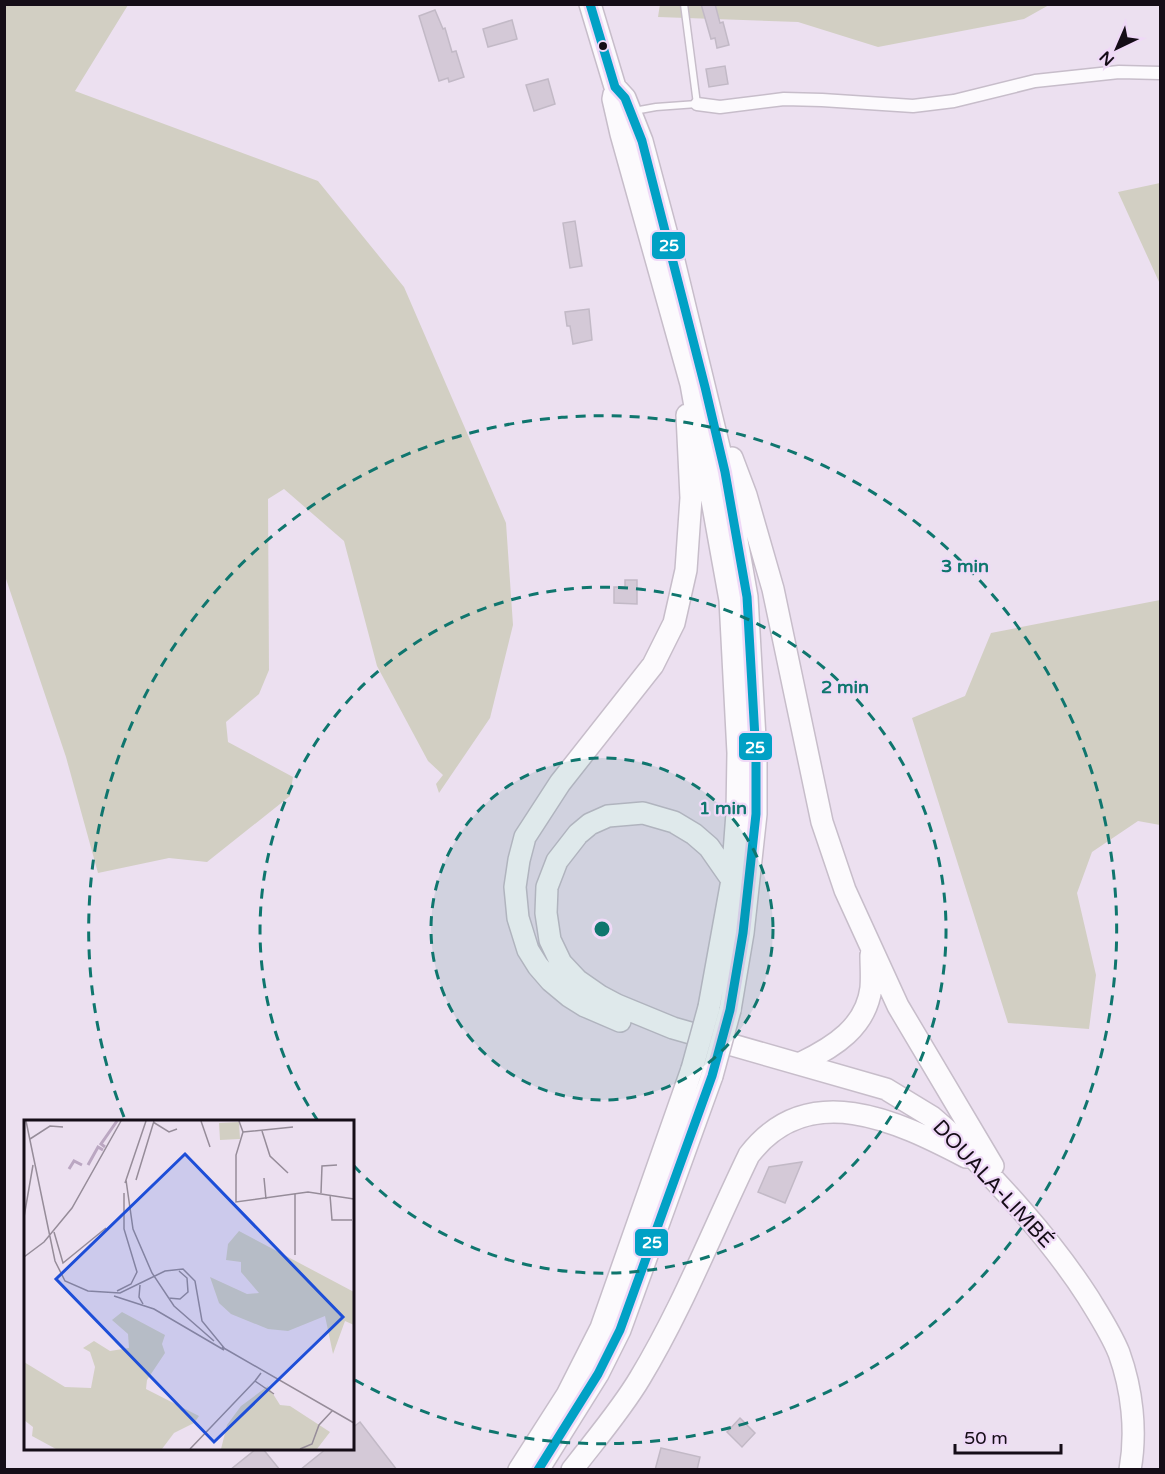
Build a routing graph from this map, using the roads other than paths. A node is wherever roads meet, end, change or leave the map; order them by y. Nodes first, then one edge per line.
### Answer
1 (590, 4) edge
2 (684, 4) edge
3 (1161, 73) edge
4 (615, 87) junction
5 (698, 104) junction
6 (630, 112) junction
7 (698, 385) junction
8 (732, 880) junction
9 (871, 948) junction
10 (673, 1028) junction
11 (801, 1063) junction
12 (978, 1163) junction
13 (1014, 1203) junction
14 (519, 1470) edge
15 (538, 1470) edge
16 (572, 1470) edge
17 (1130, 1470) edge

1 - 4 highway
2 - 5 lane
3 - 5 street
4 - 6 highway
4 - 7 highway
5 - 6 lane
6 - 7 highway
7 - 8 highway
7 - 9 highway
7 - 10 highway
7 - 15 highway, bridge
8 - 10 highway
8 - 14 highway, bridge
9 - 11 highway
9 - 13 highway
10 - 11 highway, DOUALA-LIMBÉ
11 - 12 highway, DOUALA-LIMBÉ
12 - 13 highway, DOUALA-LIMBÉ
12 - 16 highway
13 - 17 highway, DOUALA-LIMBÉ

